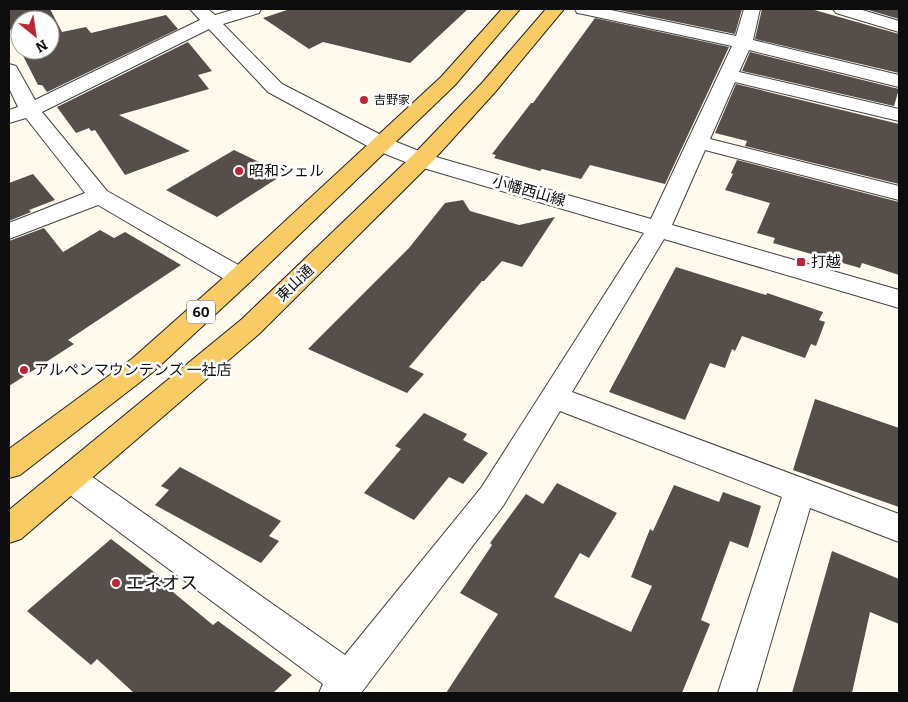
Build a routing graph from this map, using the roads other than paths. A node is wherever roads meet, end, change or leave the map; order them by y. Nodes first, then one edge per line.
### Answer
1 (253, 9) edge
2 (511, 9) edge
3 (555, 9) edge
4 (583, 9) edge
5 (752, 9) edge
6 (842, 9) edge
7 (205, 15) edge
8 (899, 27) edge
9 (743, 43) junction
10 (9, 70) edge
11 (729, 75) junction
12 (899, 81) edge
13 (30, 110) junction
14 (899, 115) edge
15 (9, 117) edge
16 (698, 142) junction
17 (381, 144) junction
18 (421, 160) junction
19 (899, 193) edge
20 (98, 196) junction
21 (658, 229) junction
22 (9, 232) edge
23 (240, 277) junction
24 (899, 299) edge
25 (554, 397) junction
26 (9, 466) edge
27 (70, 478) junction
28 (800, 490) junction
29 (899, 528) edge
30 (9, 529) edge
31 (343, 686) edge
32 (737, 693) edge

1 - 7 street
2 - 17 main road, 60
3 - 18 main road, 東山通
4 - 9 street
5 - 9 street
6 - 8 street
7 - 13 street
7 - 17 street, 小幡西山線
9 - 11 street
9 - 12 street
10 - 13 street
11 - 14 street
11 - 16 street
13 - 15 street
13 - 20 street
16 - 19 street
16 - 21 street
17 - 18 street, 小幡西山線
17 - 23 main road, 60
18 - 21 street, 小幡西山線
18 - 27 main road, 東山通
20 - 22 street
20 - 23 street
21 - 24 street, 小幡西山線
21 - 25 street
23 - 26 main road, 60
25 - 28 street
25 - 31 street
27 - 30 main road, 東山通
27 - 31 street
28 - 29 street
28 - 32 street

